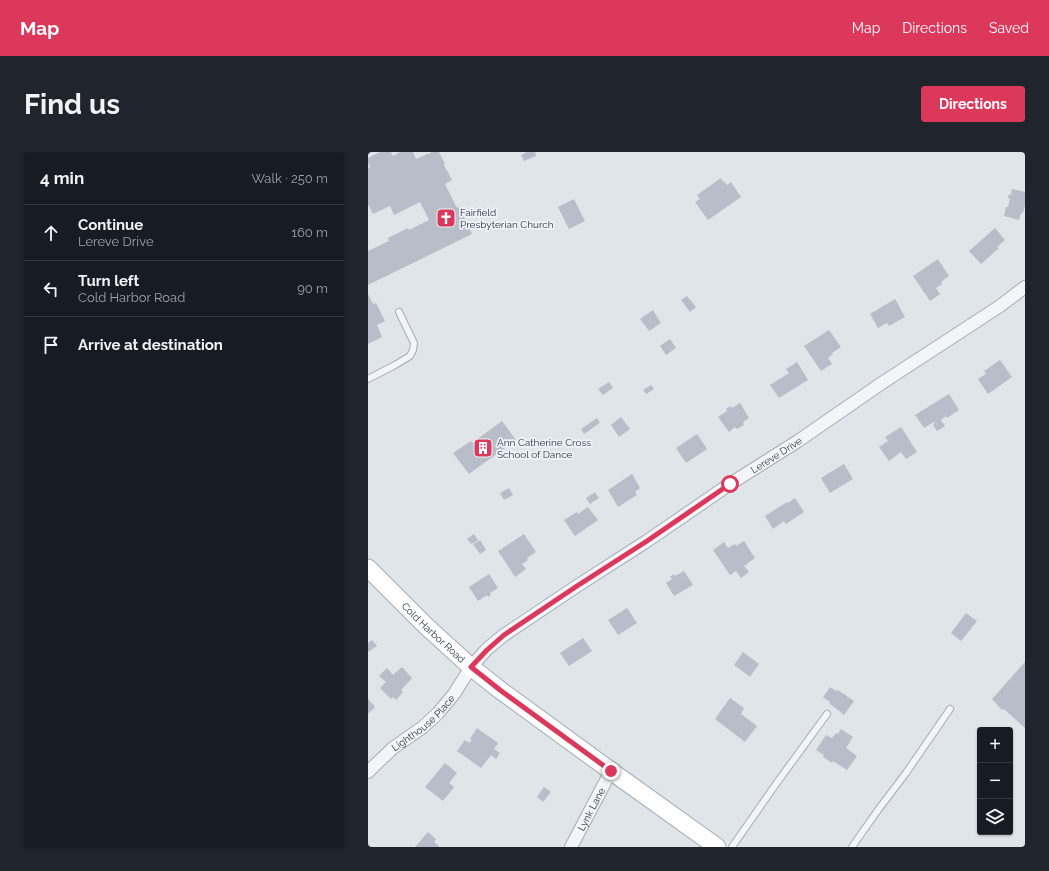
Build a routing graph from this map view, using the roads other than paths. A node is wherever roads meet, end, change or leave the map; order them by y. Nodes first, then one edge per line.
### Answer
1 (1025, 287) edge
2 (399, 312) dead end
3 (368, 379) edge
4 (368, 568) edge
5 (471, 667) junction
6 (950, 709) dead end
7 (827, 714) dead end
8 (611, 771) junction
9 (368, 772) edge
10 (571, 847) edge
11 (717, 847) edge
12 (732, 847) edge
13 (852, 847) edge

1 - 5 street, Lereve Drive
2 - 3 lane
4 - 5 main road, Cold Harbor Road
5 - 8 main road, Cold Harbor Road
5 - 9 street, Lighthouse Place
6 - 13 lane
7 - 12 lane
8 - 10 street, Lynk Lane
8 - 11 main road, Cold Harbor Road

